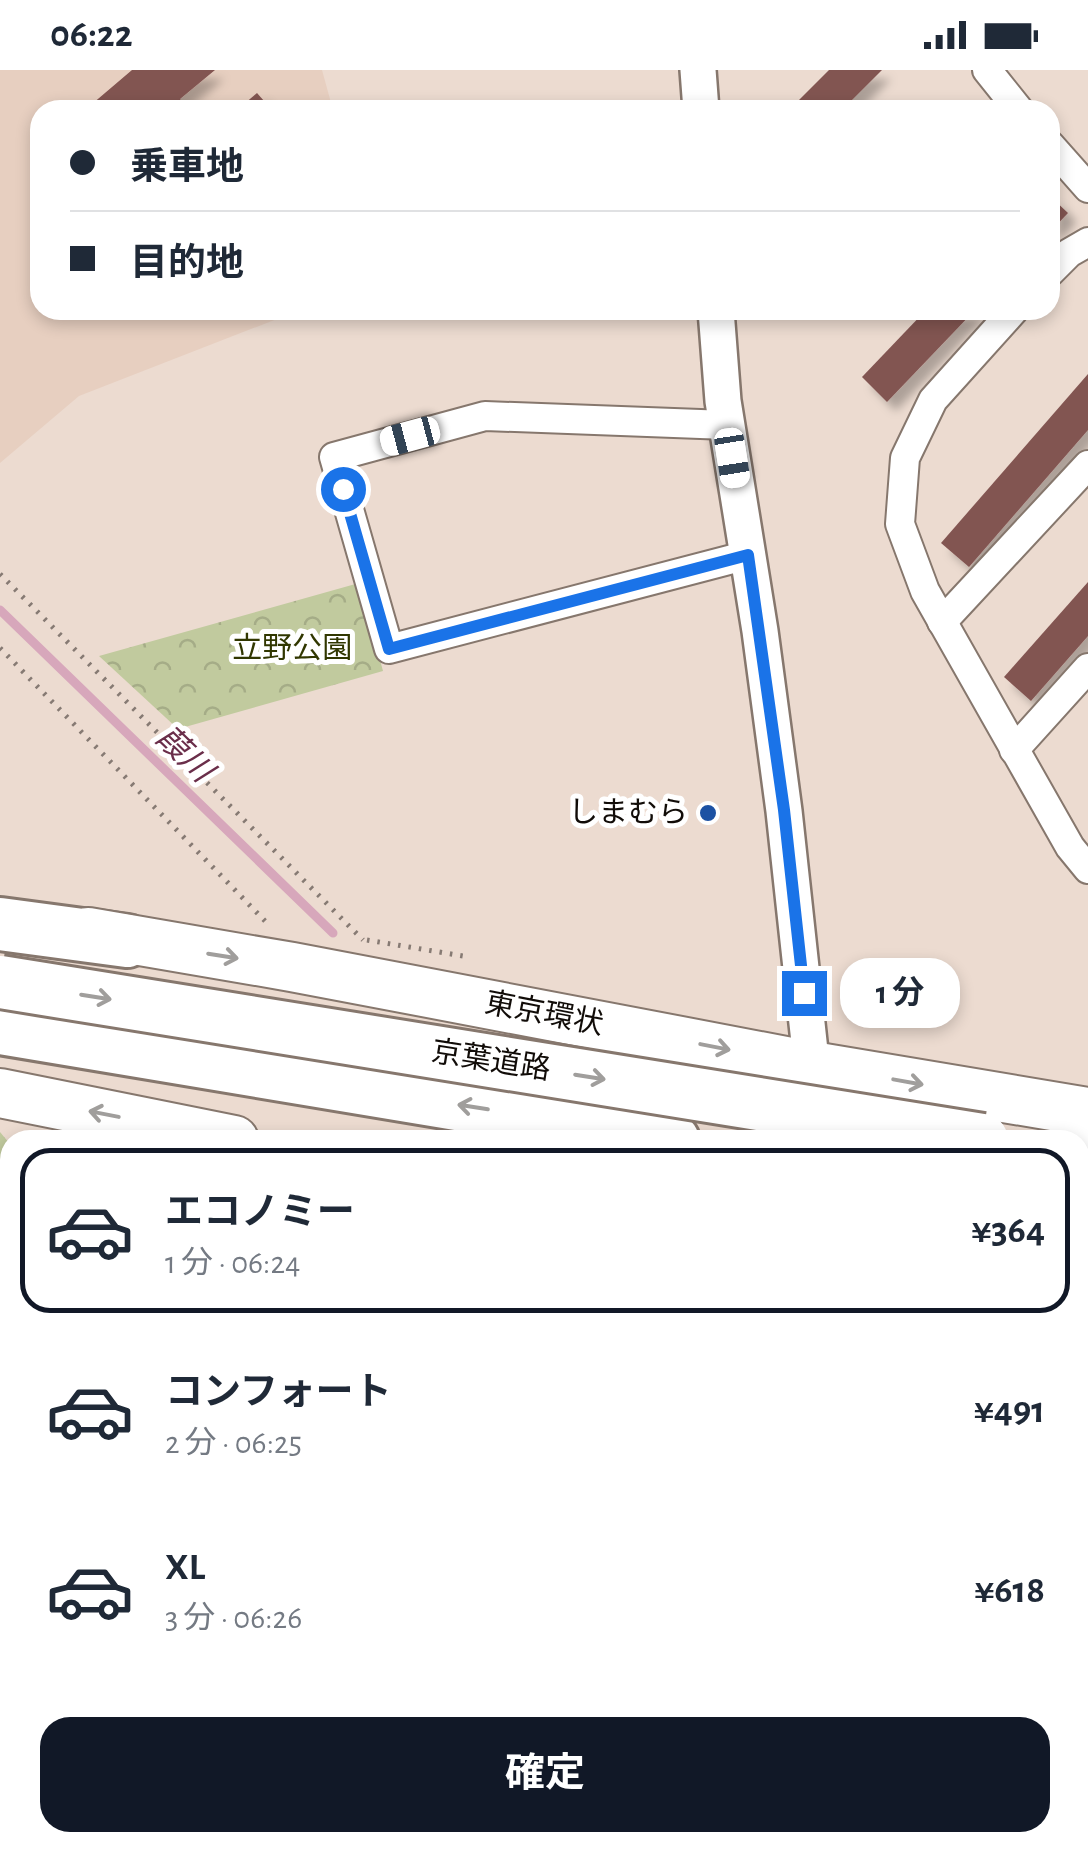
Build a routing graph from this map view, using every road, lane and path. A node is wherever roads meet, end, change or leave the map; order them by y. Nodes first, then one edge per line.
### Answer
1 (698, 70) edge
2 (987, 70) edge
3 (700, 100) edge
4 (1012, 100) edge
5 (1060, 156) edge
6 (1088, 188) edge
7 (1088, 242) edge
8 (1060, 262) edge
9 (717, 320) edge
10 (1005, 320) edge
11 (727, 425) junction
12 (1088, 465) edge
13 (748, 555) junction
14 (0, 574) edge
15 (942, 622) junction
16 (0, 648) edge
17 (1088, 668) edge
18 (1014, 750) junction
19 (1088, 869) edge
20 (0, 912) edge
21 (0, 924) edge
22 (270, 926) dead end
23 (363, 940) dead end
24 (127, 941) junction
25 (0, 982) edge
26 (0, 1028) edge
27 (812, 1066) junction
28 (0, 1094) edge
29 (1088, 1112) edge
30 (183, 1130) edge
31 (612, 1130) edge
32 (819, 1130) edge
33 (920, 1130) edge

1 - 3 street
2 - 4 street
5 - 6 street
7 - 8 street
9 - 11 street
10 - 15 street
11 - 13 street
11 - 13 street
12 - 15 street
13 - 27 street
14 - 23 path
15 - 18 street
16 - 22 path
17 - 18 street
18 - 19 street
20 - 24 highway, 東京環状
21 - 24 highway
24 -> 27 highway, 東京環状
25 -> 33 highway, 京葉道路, bridge
31 -> 26 highway, 京葉道路
27 -> 29 highway, 東京環状
27 - 32 street
30 -> 28 highway

